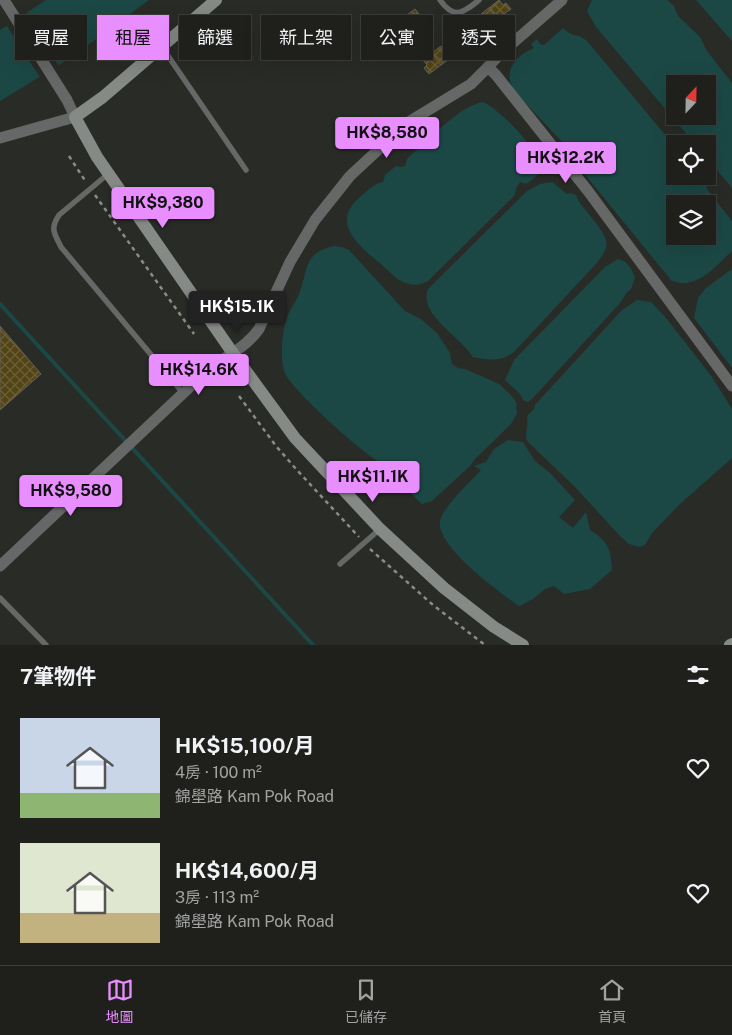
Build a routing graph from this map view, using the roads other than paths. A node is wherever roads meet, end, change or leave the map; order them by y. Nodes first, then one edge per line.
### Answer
1 (216, 0) edge
2 (440, 0) edge
3 (479, 0) edge
4 (562, 0) edge
5 (5, 1) edge
6 (169, 41) edge
7 (169, 57) edge
8 (147, 60) edge
9 (488, 66) junction
10 (75, 116) junction
11 (0, 138) edge
12 (246, 170) dead end
13 (108, 174) junction
14 (233, 354) junction
15 (732, 386) edge
16 (183, 393) junction
17 (380, 529) junction
18 (340, 564) dead end
19 (0, 566) edge
20 (0, 598) edge
21 (46, 645) edge
22 (524, 645) edge

1 - 6 street
2 - 3 lane
4 - 9 street
5 - 10 street
7 - 12 lane
8 - 10 street
9 - 14 street
9 - 15 street
10 - 11 street
10 - 13 street
13 - 14 street
13 - 16 lane
14 - 16 street
14 - 17 street
16 - 19 street
17 - 18 lane
17 - 22 street
20 - 21 lane

